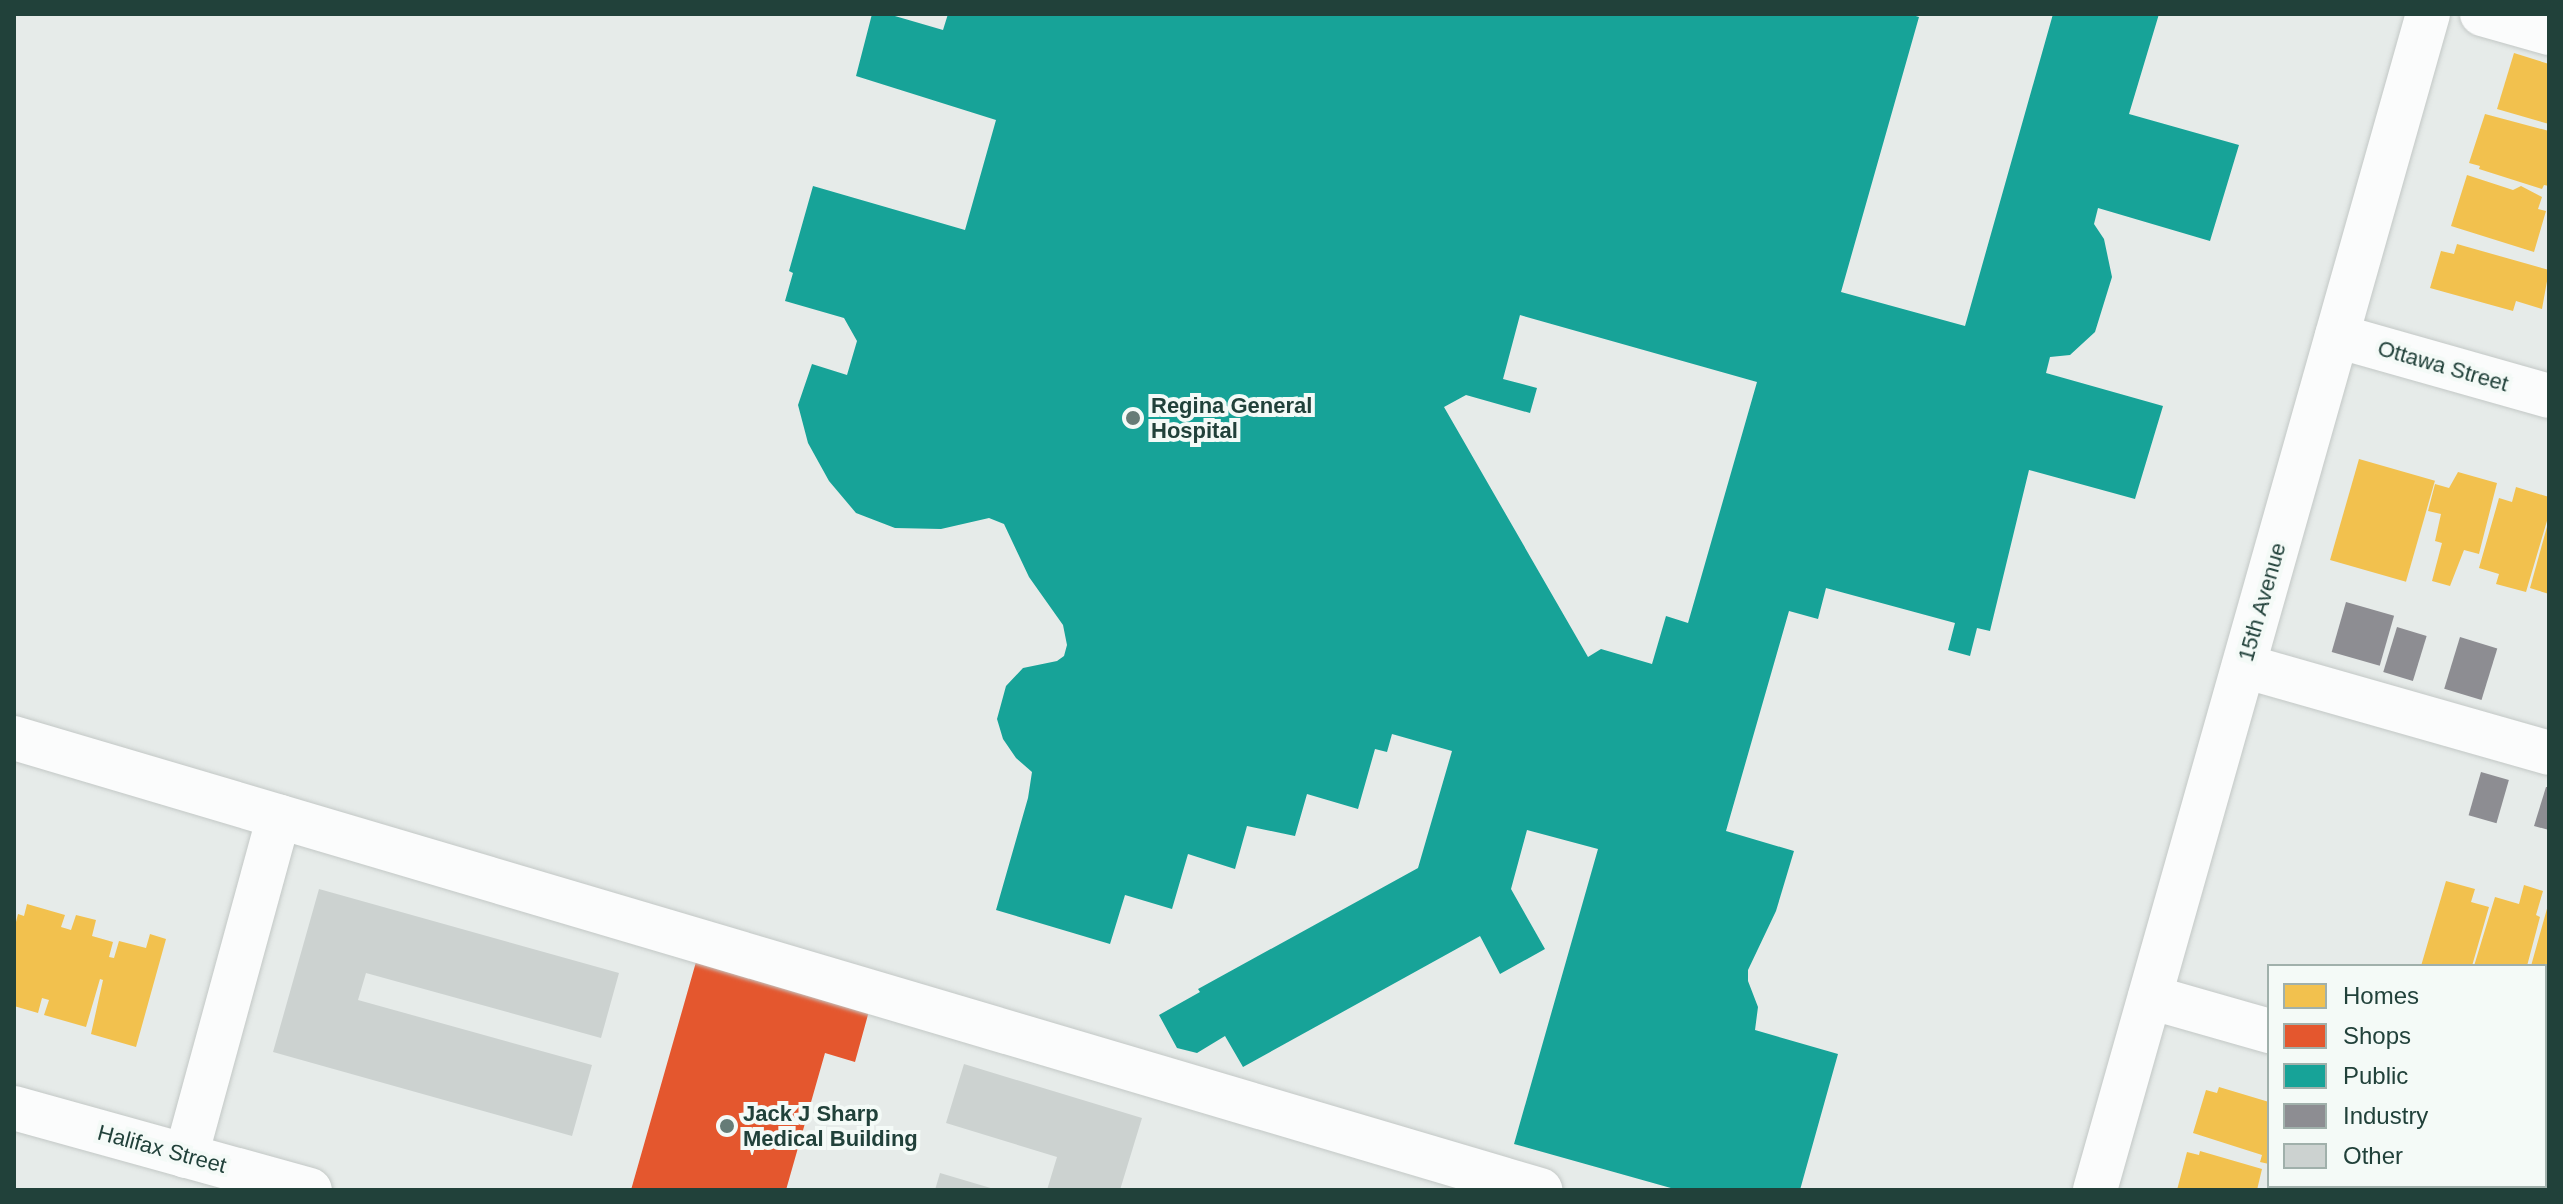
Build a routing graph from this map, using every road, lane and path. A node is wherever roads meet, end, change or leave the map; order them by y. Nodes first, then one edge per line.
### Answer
1 (2428, 14) edge
2 (2482, 14) edge
3 (2549, 33) edge
4 (2337, 336) junction
5 (2546, 384) edge
6 (2244, 666) junction
7 (14, 738) edge
8 (2549, 753) edge
9 (279, 817) junction
10 (2150, 997) junction
11 (2267, 1030) edge
12 (14, 1108) edge
13 (186, 1156) junction
14 (310, 1190) edge
15 (1540, 1190) edge
16 (2095, 1190) edge

1 - 4 street, 15th Avenue
2 - 3 street
4 - 5 street, Ottawa Street
4 - 6 street, 15th Avenue
6 - 8 street
6 - 10 street, 15th Avenue
7 - 9 street
9 - 13 street
9 - 15 street
10 - 11 street
10 - 16 street, 15th Avenue
12 - 13 street, Halifax Street
13 - 14 street, Halifax Street

